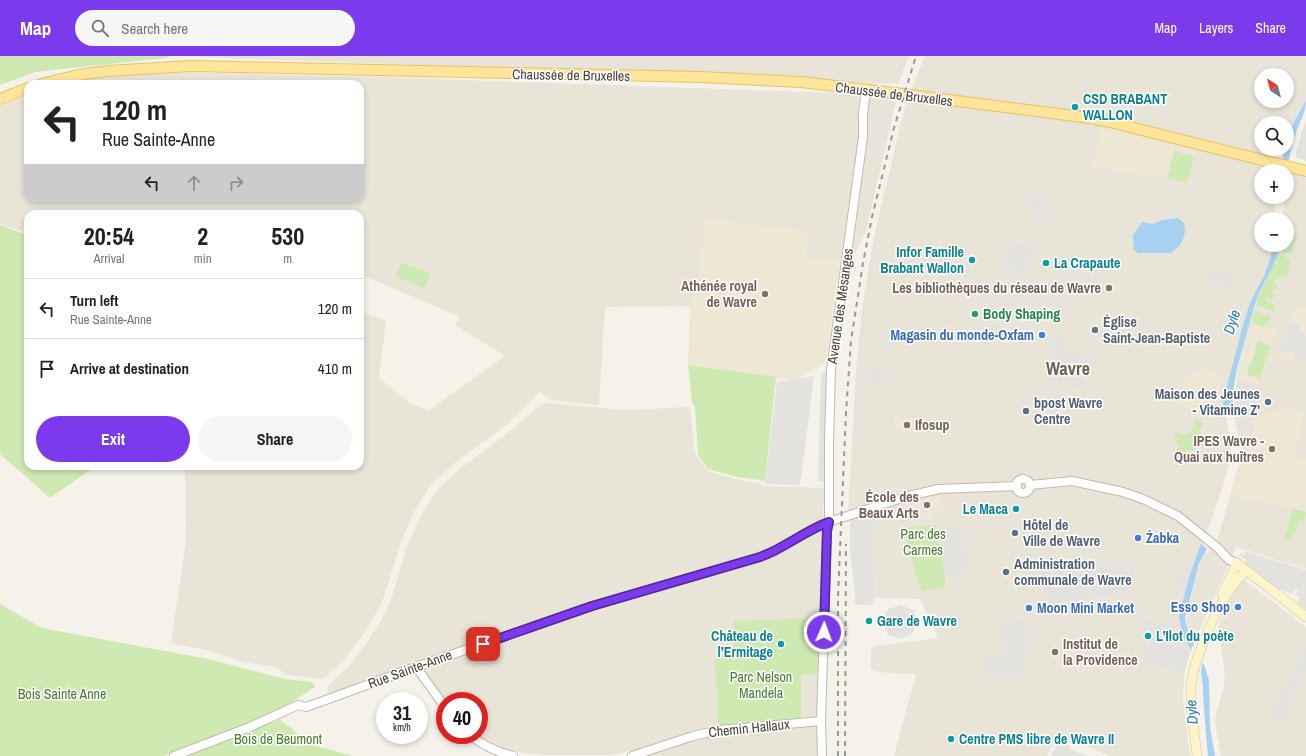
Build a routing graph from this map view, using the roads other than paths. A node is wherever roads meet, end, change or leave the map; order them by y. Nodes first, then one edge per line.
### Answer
1 (57, 80) edge
2 (24, 90) edge
3 (866, 90) junction
4 (0, 99) edge
5 (1306, 171) edge
6 (829, 522) junction
7 (1236, 563) junction
8 (1246, 571) junction
9 (1220, 605) junction
10 (1306, 617) edge
11 (416, 667) junction
12 (436, 695) edge
13 (821, 721) junction
14 (483, 744) edge
15 (174, 756) edge
16 (513, 756) edge
17 (632, 756) edge
18 (822, 756) edge
19 (1197, 756) edge

1 - 3 main road, Chaussée de Bruxelles
2 - 4 main road
3 - 5 main road, Chaussée de Bruxelles
3 - 6 street, Avenue des Mésanges
6 - 7 street, Rue Sainte-Anne
6 - 11 street, Rue Sainte-Anne
6 - 13 street, Avenue des Mésanges
7 - 8 main road
7 - 9 main road
8 - 9 main road
8 - 10 main road
9 - 19 main road
11 - 12 street
11 - 15 street, Rue Sainte-Anne
13 - 17 street, Chemin Hallaux
13 - 18 street, Avenue des Mésanges
14 - 16 street

